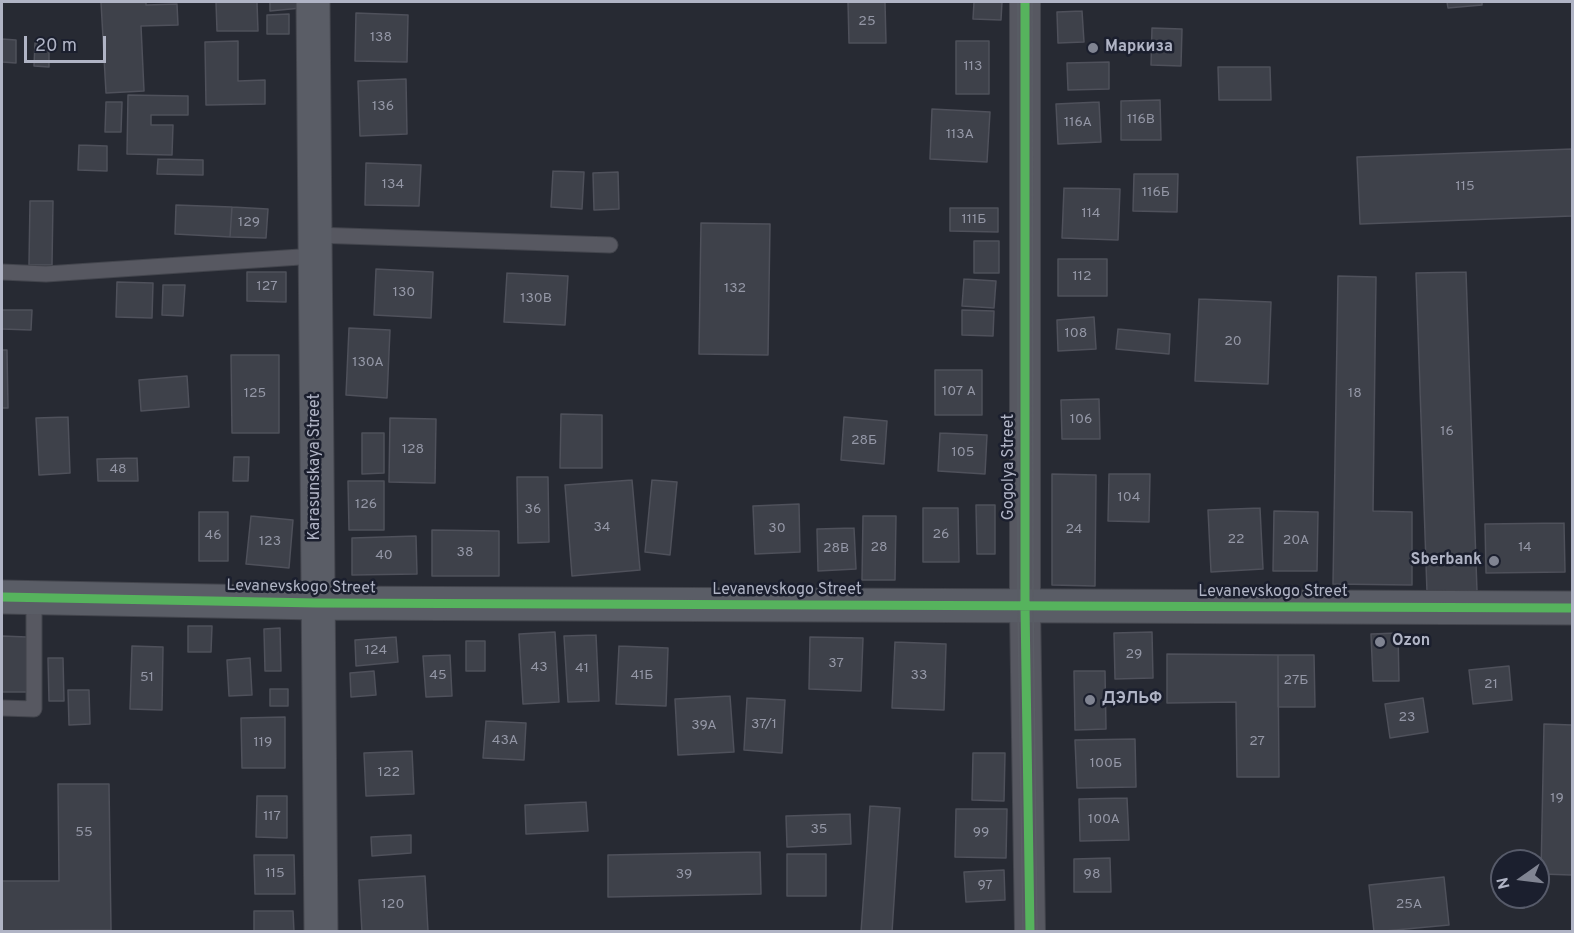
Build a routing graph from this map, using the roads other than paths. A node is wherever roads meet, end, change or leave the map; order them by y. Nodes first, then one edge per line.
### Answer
1 (313, 2) edge
2 (1025, 2) edge
3 (315, 245) junction
4 (610, 245) dead end
5 (2, 272) edge
6 (2, 597) edge
7 (34, 598) junction
8 (317, 603) junction
9 (1025, 607) junction
10 (1572, 608) edge
11 (2, 708) edge
12 (321, 932) edge
13 (1030, 932) edge

1 - 3 street, Karasunskaya Street
2 - 9 street, Gogolya Street
3 - 4 lane
3 - 5 lane
3 - 8 street, Karasunskaya Street
6 - 7 street, Levanevskogo Street
7 - 8 street, Levanevskogo Street
7 - 11 lane
8 - 9 street, Levanevskogo Street
8 - 12 street, Karasunskaya Street
9 - 10 street, Levanevskogo Street
9 - 13 street, Gogolya Street

